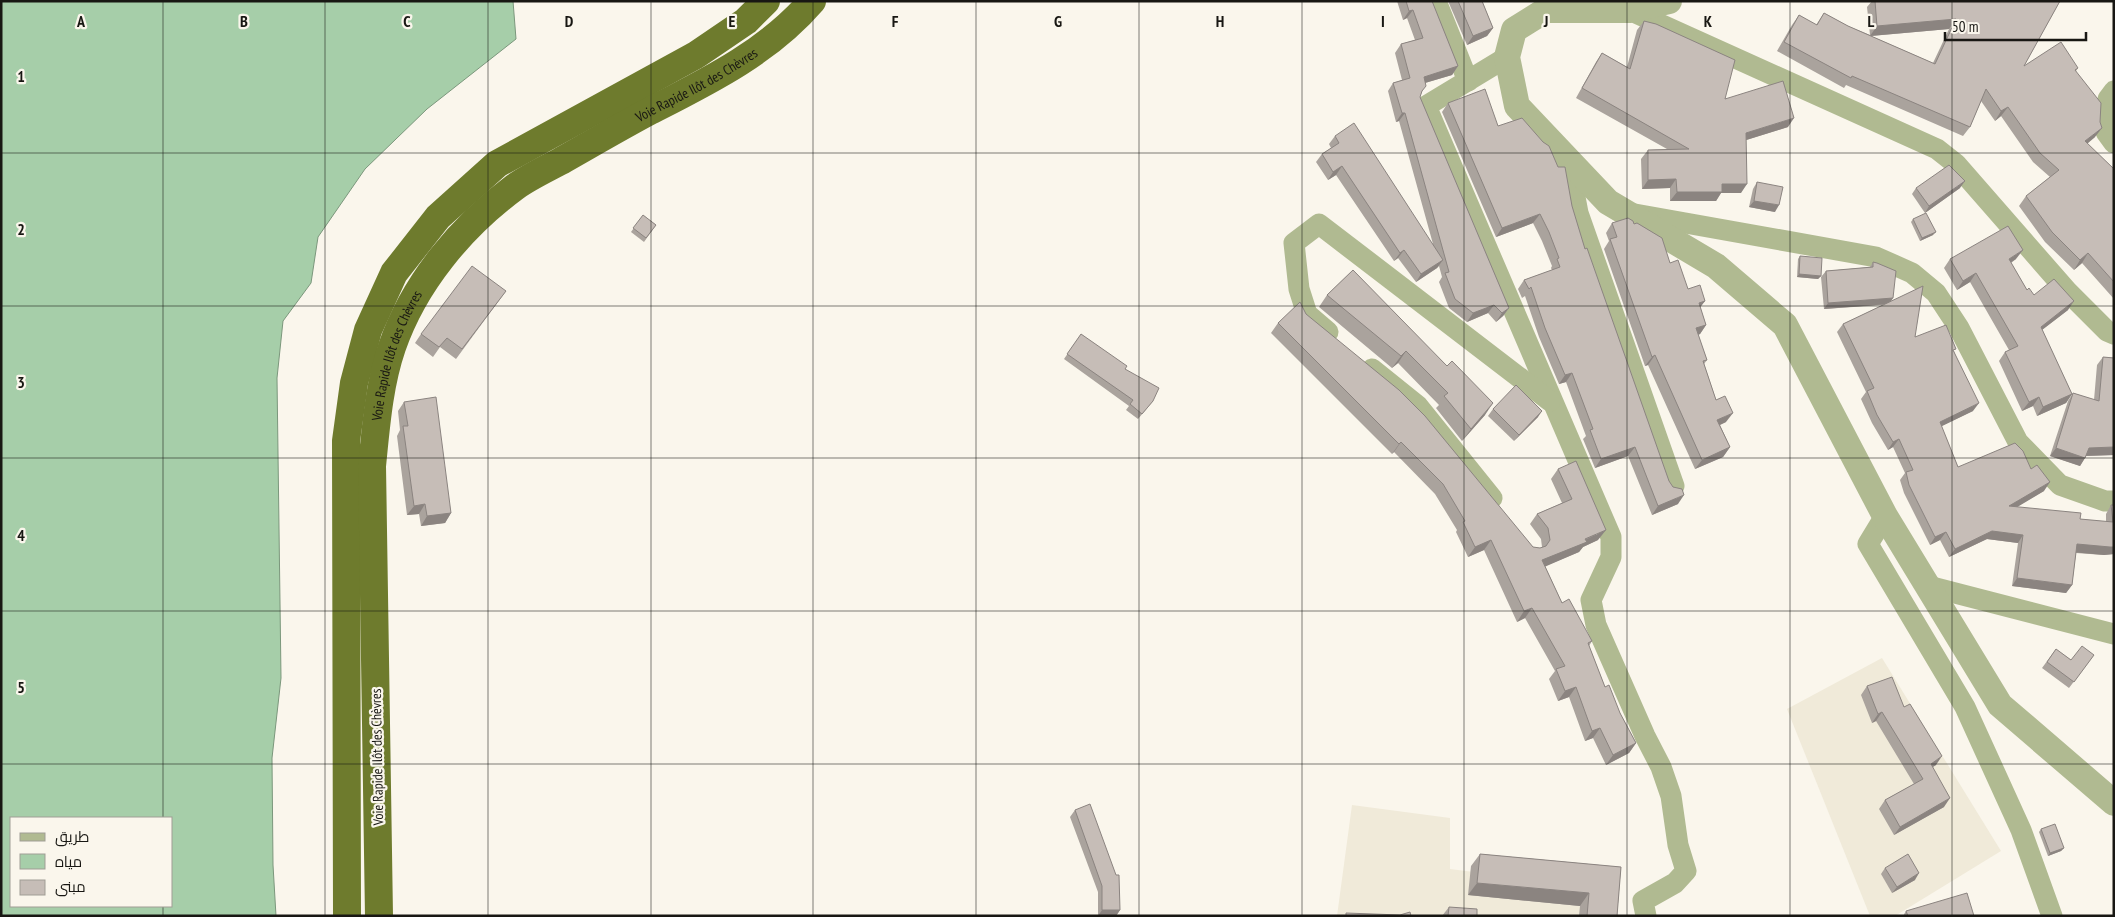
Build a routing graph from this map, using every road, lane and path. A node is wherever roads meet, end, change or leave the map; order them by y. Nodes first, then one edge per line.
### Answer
1 (766, 1) edge
2 (812, 1) edge
3 (1436, 1) edge
4 (1669, 1) edge
5 (1532, 8) edge
6 (1628, 10) junction
7 (1507, 57) junction
8 (1468, 81) junction
9 (2114, 91) edge
10 (2114, 143) edge
11 (1568, 160) junction
12 (1625, 212) junction
13 (2114, 334) edge
14 (1553, 403) junction
15 (1674, 486) edge
16 (2114, 501) edge
17 (1506, 515) edge
18 (1885, 516) junction
19 (1928, 586) junction
20 (2114, 634) edge
21 (2114, 802) edge
22 (347, 916) edge
23 (379, 916) edge
24 (1646, 916) edge
25 (2052, 916) edge

1 - 22 highway, Voie Rapide Ilôt des Chèvres
2 - 23 highway, Voie Rapide Ilôt des Chèvres
3 - 8 street
4 - 6 street
5 - 6 street
5 - 7 street
6 - 13 street
7 - 8 street
7 - 11 street
8 - 14 street
9 - 10 street
11 - 12 street
11 - 15 street
12 - 16 street
12 - 18 street
14 - 17 street
14 - 24 street
18 - 19 street
18 - 25 street
19 - 20 street
19 - 21 street

